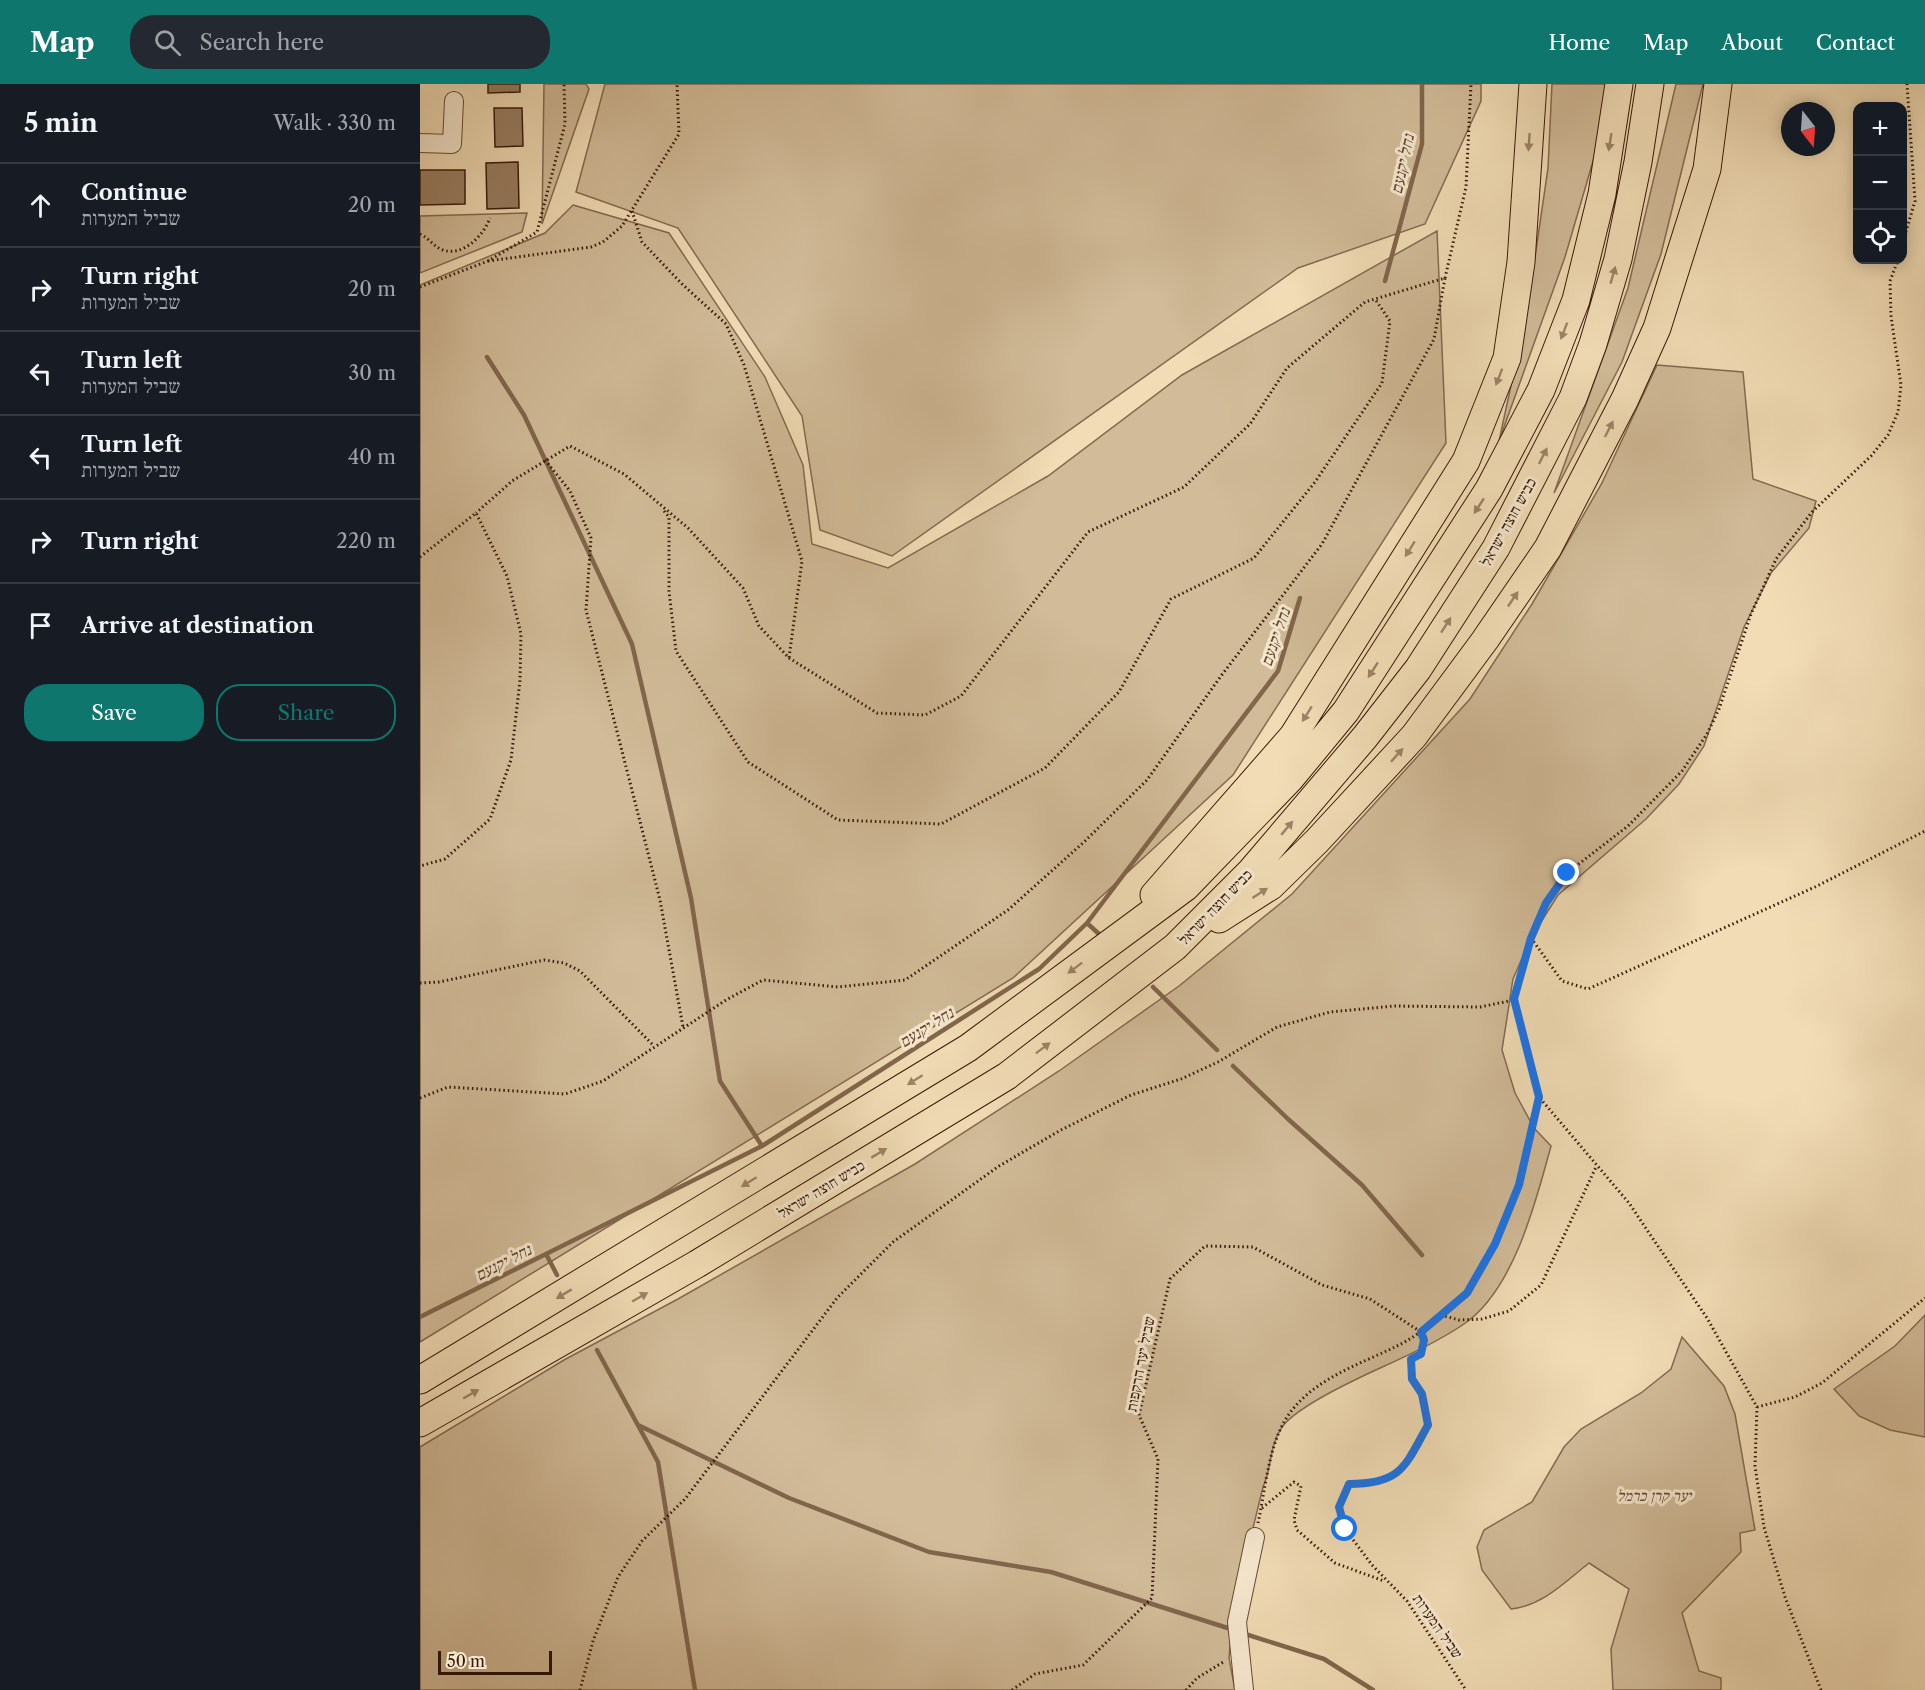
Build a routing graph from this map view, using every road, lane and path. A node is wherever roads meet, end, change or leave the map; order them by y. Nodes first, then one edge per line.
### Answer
1 (564, 84) edge
2 (677, 84) edge
3 (1471, 84) edge
4 (1533, 84) edge
5 (1619, 84) edge
6 (1650, 84) edge
7 (1718, 84) edge
8 (1734, 84) edge
9 (1908, 84) edge
10 (454, 100) dead end
11 (420, 143) edge
12 (1707, 169) junction
13 (632, 211) junction
14 (490, 218) dead end
15 (1907, 228) edge
16 (420, 234) edge
17 (488, 261) junction
18 (1896, 264) edge
19 (1445, 278) junction
20 (420, 287) edge
21 (1375, 299) junction
22 (545, 459) junction
23 (656, 504) junction
24 (476, 513) junction
25 (420, 557) edge
26 (789, 658) junction
27 (1925, 831) edge
28 (420, 866) edge
29 (1121, 933) junction
30 (1531, 938) junction
31 (1175, 947) junction
32 (420, 983) edge
33 (1514, 999) junction
34 (683, 1027) junction
35 (654, 1046) junction
36 (1539, 1097) junction
37 (420, 1098) edge
38 (1596, 1167) junction
39 (1925, 1298) edge
40 (1441, 1315) junction
41 (1421, 1332) junction
42 (420, 1380) edge
43 (1757, 1407) junction
44 (420, 1423) edge
45 (1262, 1508) junction
46 (1255, 1537) joint
47 (1386, 1581) junction
48 (1240, 1652) junction
49 (580, 1690) edge
50 (1012, 1690) edge
51 (1185, 1690) edge
52 (1244, 1690) edge
53 (1466, 1690) edge
54 (1821, 1690) edge

1 - 17 path
2 - 13 path
3 - 19 path
4 -> 29 highway
5 -> 29 highway
31 -> 6 highway, כביש חוצה ישראל
7 - 12 highway
8 - 12 highway
9 - 15 path
10 - 11 lane
31 -> 12 highway
13 - 17 path
13 - 26 path
14 - 16 path
17 - 20 path
18 - 30 path
19 - 21 path
19 - 34 path
21 - 23 path
21 - 26 path
22 - 23 path
22 - 24 path
22 - 34 path
23 - 26 path
24 - 25 path
24 - 28 path
27 - 30 path
29 -> 42 highway
30 - 33 path
44 -> 31 highway, כביש חוצה ישראל
32 - 35 path
33 - 36 path
33 - 49 path
34 - 35 path
35 - 37 path
36 - 38 path
36 - 40 path
38 - 40 path
38 - 43 path
39 - 43 path
40 - 41 path
41 - 45 path
41 - 47 path, שביל המערות
41 - 50 path, שביל יער הרקפות
43 - 54 path
45 - 46 path
45 - 47 path
46 - 48 lane
47 - 53 path, שביל המערות
48 - 51 path
48 - 52 lane

